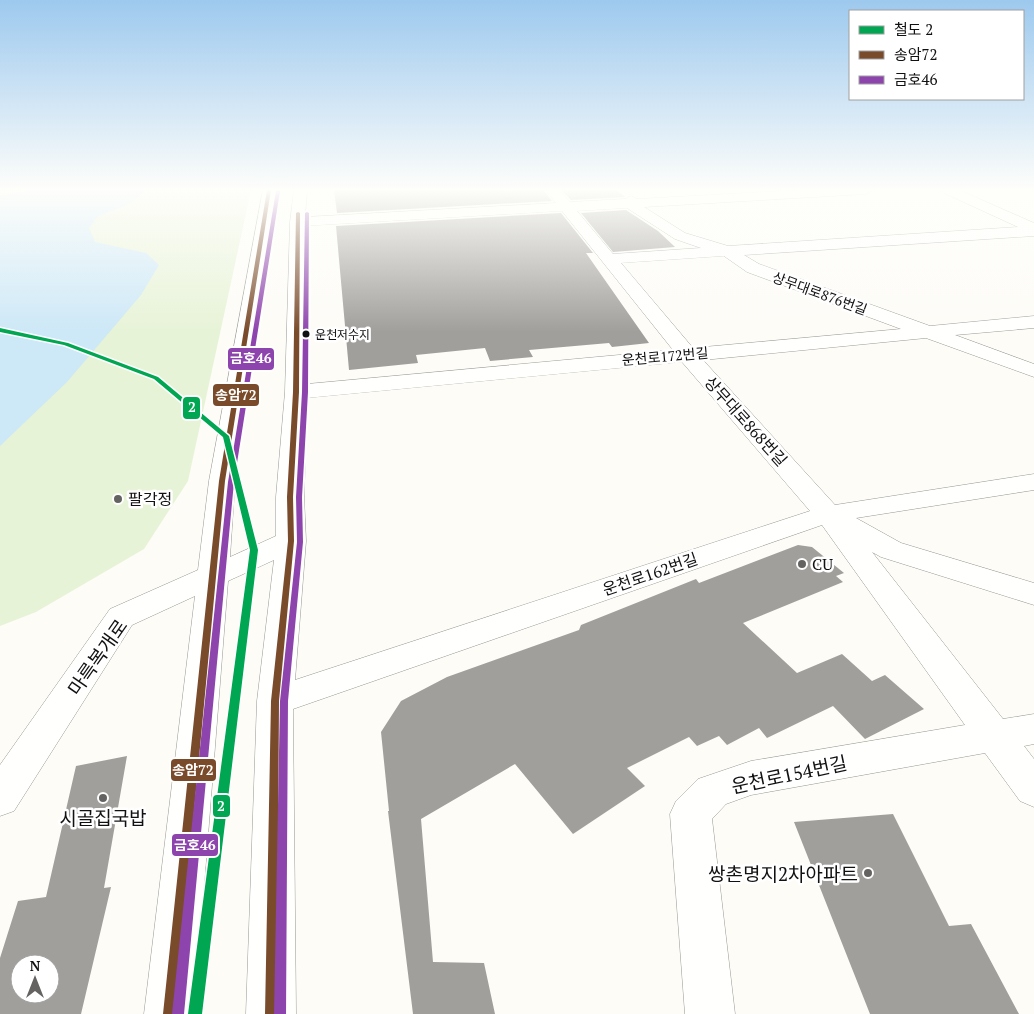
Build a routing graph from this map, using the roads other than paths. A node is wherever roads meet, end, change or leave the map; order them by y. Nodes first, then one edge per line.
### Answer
1 (261, 237) edge
2 (297, 237) edge
3 (590, 237) edge
4 (684, 237) edge
5 (927, 237) edge
6 (727, 251) junction
7 (607, 259) junction
8 (1034, 322) edge
9 (924, 332) junction
10 (687, 354) junction
11 (1034, 371) edge
12 (296, 392) junction
13 (1034, 482) edge
14 (828, 514) junction
15 (291, 542) junction
16 (213, 576) junction
17 (1034, 594) edge
18 (275, 701) junction
19 (1015, 733) edge
20 (1034, 750) edge
21 (1034, 789) edge
22 (0, 798) edge
23 (169, 1014) edge
24 (271, 1014) edge
25 (710, 1014) edge

1 - 16 street
2 - 12 street
3 - 7 street, 상무대로868번길
4 - 6 street, 상무대로876번길
5 - 6 street
6 - 7 street
6 - 9 street, 상무대로876번길
7 - 10 street, 상무대로868번길
8 - 9 street, 운천로172번길
9 - 10 street, 운천로172번길
9 - 11 street, 상무대로876번길
10 - 12 street, 운천로172번길
10 - 14 street, 상무대로868번길
12 - 15 street
13 - 14 street, 운천로162번길
14 - 17 street, 상무대로868번길
14 - 18 street, 운천로162번길
14 - 19 street, 상무대로868번길
15 - 16 street, 마륵복개로
15 - 18 street
16 - 22 street, 마륵복개로
16 - 23 street
18 - 24 street
19 - 20 street, 운천로154번길
19 - 21 street, 상무대로868번길
19 - 25 street, 운천로154번길

